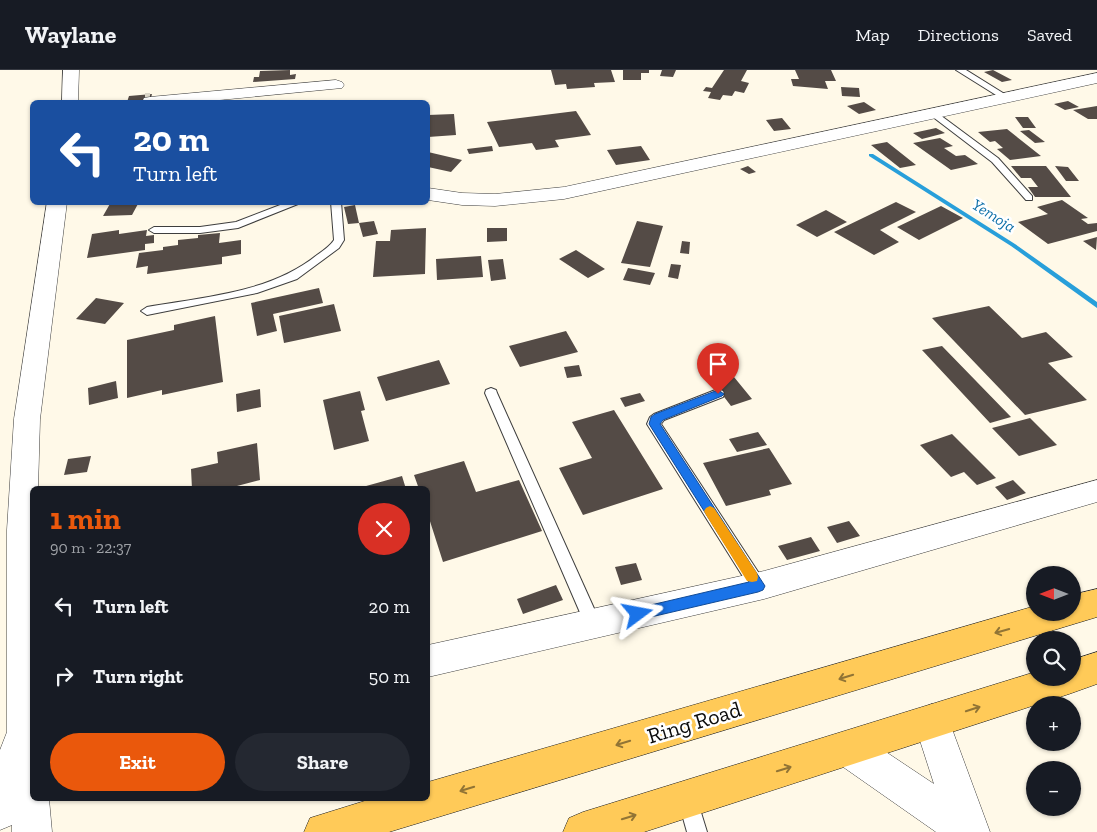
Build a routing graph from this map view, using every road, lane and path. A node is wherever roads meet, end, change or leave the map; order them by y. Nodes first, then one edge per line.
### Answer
1 (72, 70) edge
2 (960, 70) edge
3 (337, 78) edge
4 (1097, 78) edge
5 (1007, 98) junction
6 (70, 100) edge
7 (166, 100) edge
8 (337, 100) edge
9 (936, 114) junction
10 (430, 194) edge
11 (1029, 198) dead end
12 (57, 205) edge
13 (290, 205) edge
14 (336, 205) edge
15 (154, 230) dead end
16 (147, 311) dead end
17 (491, 393) dead end
18 (718, 394) dead end
19 (1097, 491) edge
20 (758, 586) junction
21 (1097, 603) edge
22 (1081, 607) edge
23 (1035, 621) edge
24 (592, 624) junction
25 (430, 661) edge
26 (1097, 668) edge
27 (1081, 673) edge
28 (1044, 686) edge
29 (932, 722) junction
30 (29, 731) edge
31 (849, 749) junction
32 (30, 765) edge
33 (31, 801) edge
34 (428, 801) edge
35 (430, 801) edge
36 (0, 811) edge
37 (693, 816) edge
38 (969, 831) edge
39 (32, 832) edge
40 (324, 832) edge
41 (583, 832) edge

1 - 6 street
2 - 5 lane
3 - 7 street
3 - 8 street
4 - 5 street
5 - 9 street
9 - 10 street
9 - 11 lane
12 - 30 street
13 - 15 lane
14 - 16 lane
17 - 24 lane
18 - 20 lane
19 - 20 street
20 - 24 street
21 - 22 main road
23 -> 35 main road, Ring Road
24 - 25 street
26 - 27 main road
29 -> 28 main road
29 - 31 main road
29 - 38 street
30 - 32 street
30 - 36 street
37 -> 31 main road
31 - 38 street
33 - 39 street
34 -> 40 main road, Ring Road
41 -> 37 main road

